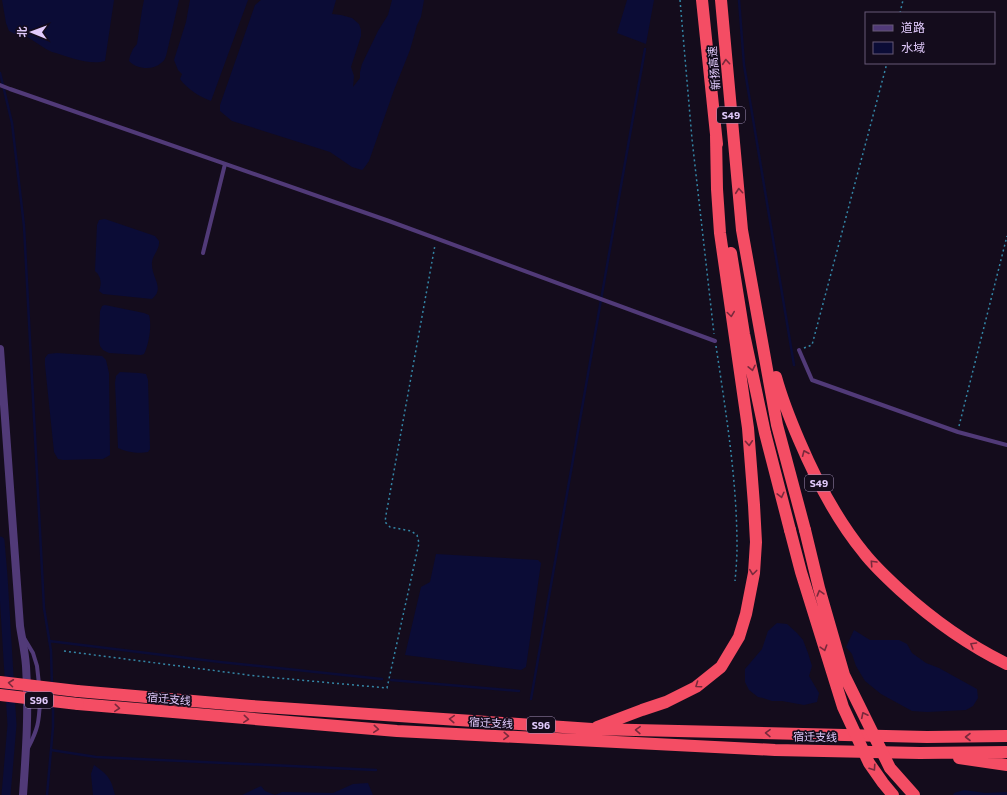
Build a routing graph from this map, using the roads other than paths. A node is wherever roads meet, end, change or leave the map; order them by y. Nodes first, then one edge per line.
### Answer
1 (702, 0) edge
2 (721, 0) edge
3 (0, 85) edge
4 (716, 136) junction
5 (225, 164) junction
6 (742, 230) junction
7 (203, 253) dead end
8 (715, 341) road end
9 (0, 349) edge
10 (799, 350) road end
11 (1007, 445) edge
12 (21, 633) junction
13 (1007, 664) edge
14 (0, 682) edge
15 (0, 696) edge
16 (592, 729) junction
17 (1007, 736) edge
18 (26, 750) junction
19 (1007, 752) edge
20 (920, 753) junction
21 (1007, 765) edge
22 (23, 795) edge
23 (893, 795) edge
24 (914, 795) edge

1 - 4 highway, 新扬高速 / S49
6 -> 2 highway, 新扬高速 / S49
3 - 5 lane
4 -> 16 highway
4 -> 23 highway, S49, bridge
5 - 7 lane
5 - 8 lane
13 -> 6 highway, S49
24 -> 6 highway, bridge
9 - 12 street
10 - 11 lane
12 - 18 street
12 - 18 lane
16 -> 14 highway, 宿迁支线 / S96, bridge
15 -> 20 highway, 宿迁支线 / S96, bridge
17 -> 16 highway, 宿迁支线 / S96
18 - 22 street
19 - 20 highway, 宿迁支线 / S96
20 - 21 highway

